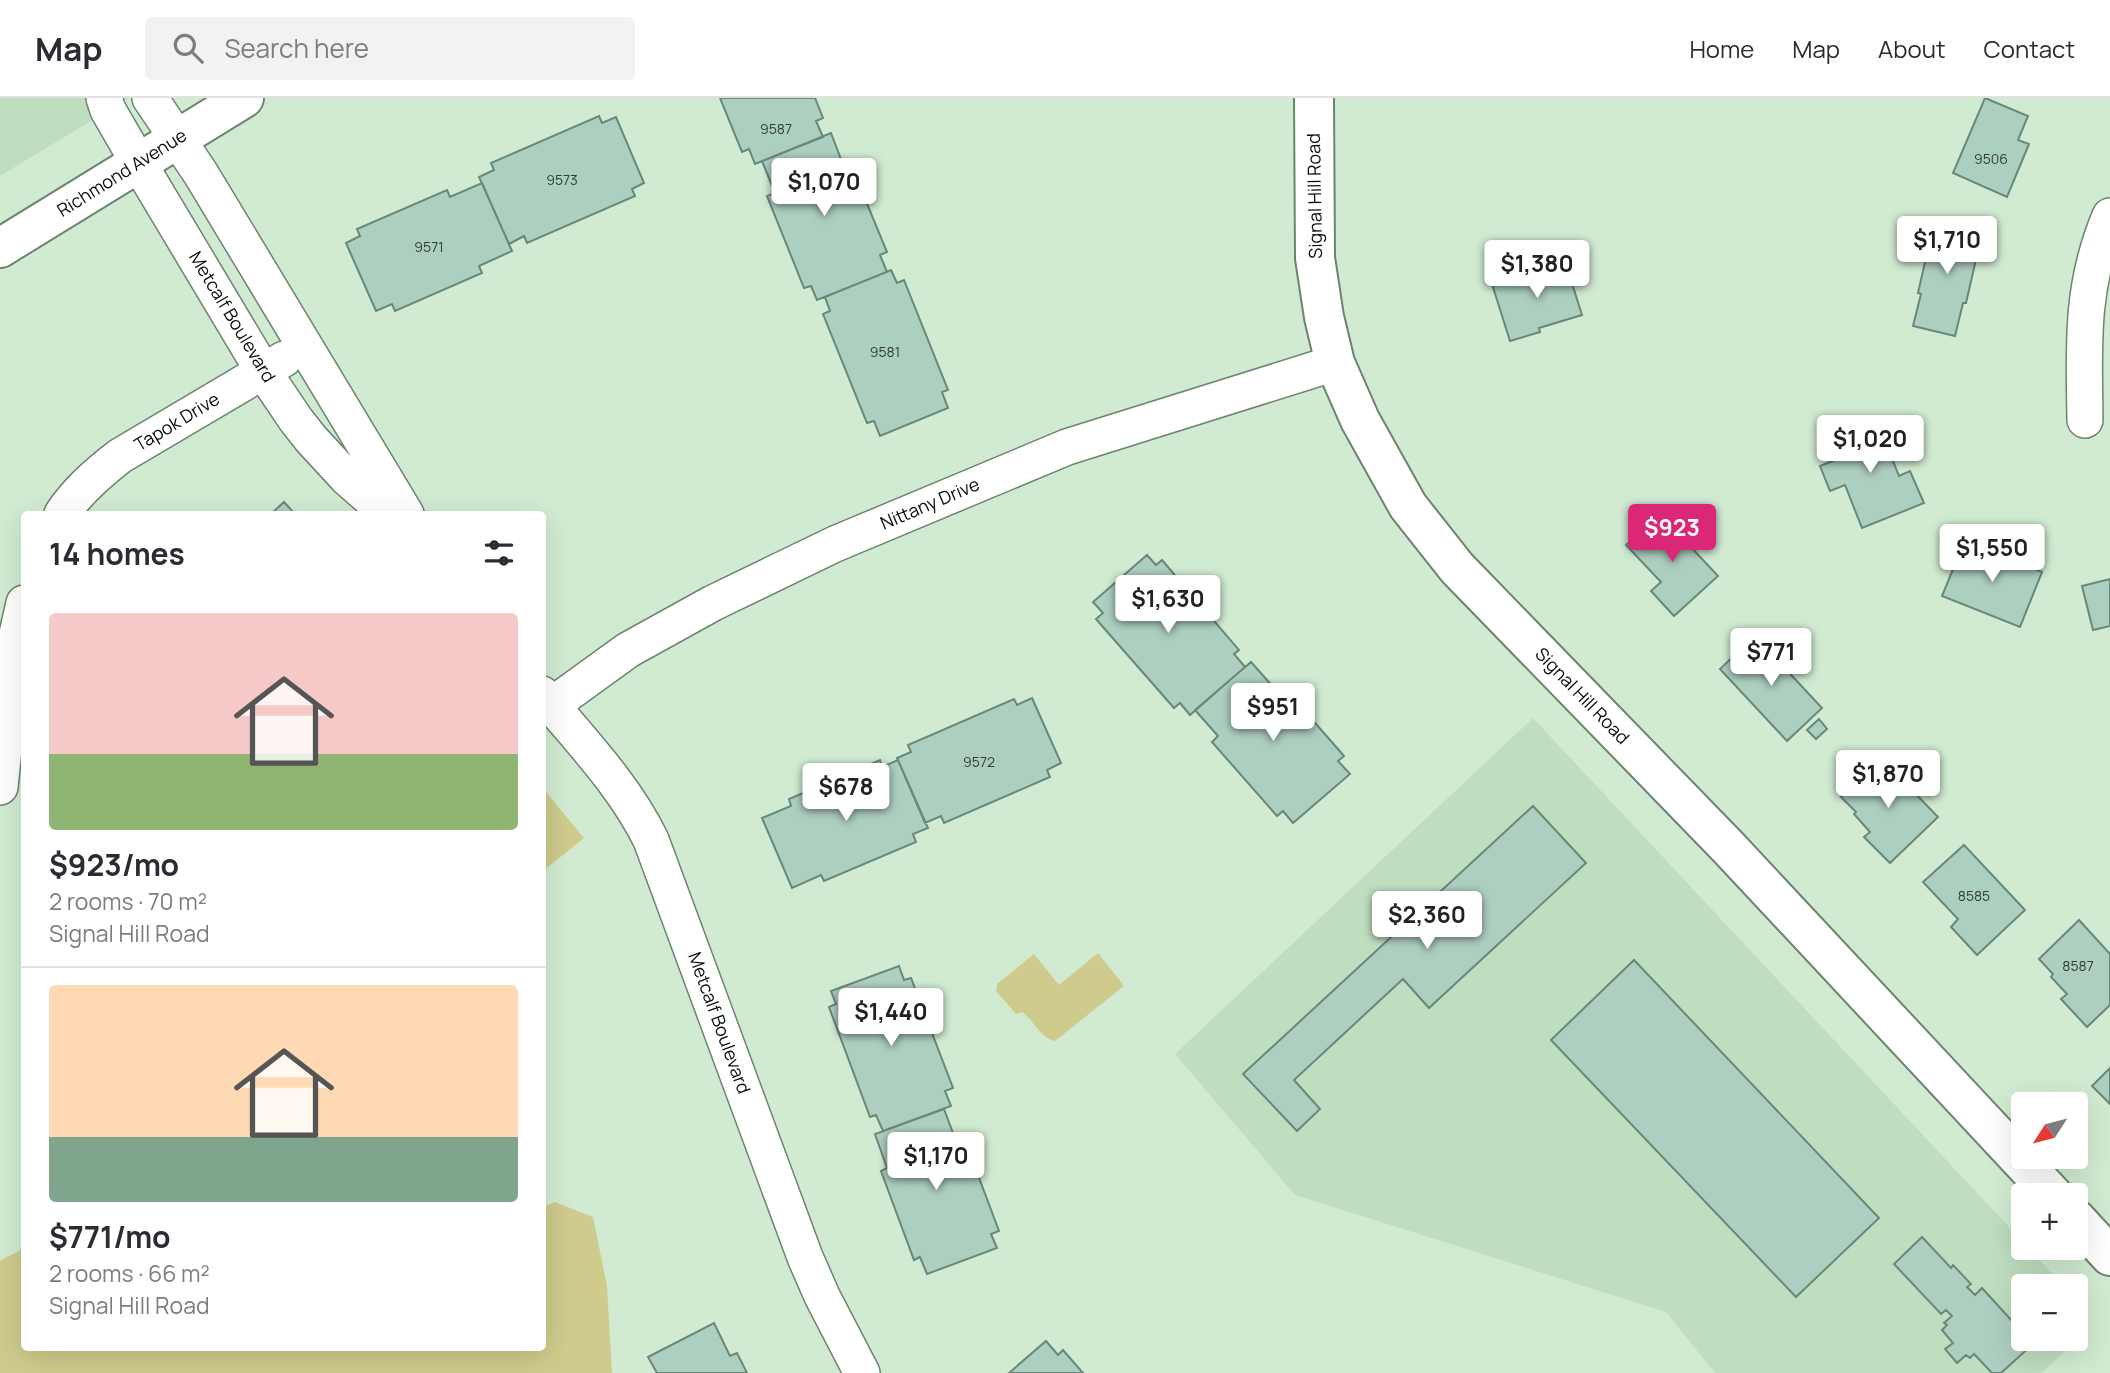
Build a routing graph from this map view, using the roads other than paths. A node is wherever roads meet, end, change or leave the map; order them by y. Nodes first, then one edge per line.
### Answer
1 (104, 98) edge
2 (150, 98) edge
3 (244, 98) edge
4 (1314, 98) edge
5 (178, 138) junction
6 (138, 162) junction
7 (2110, 216) edge
8 (0, 248) edge
9 (305, 346) junction
10 (1335, 363) junction
11 (263, 371) junction
12 (2085, 420) dead end
13 (64, 511) edge
14 (384, 511) edge
15 (404, 511) edge
16 (21, 616) edge
17 (547, 699) edge
18 (0, 787) edge
19 (2042, 1183) edge
20 (2088, 1232) edge
21 (2110, 1256) edge
22 (862, 1373) edge

1 - 6 street, Metcalf Boulevard
2 - 5 street
3 - 5 main road, Richmond Avenue
4 - 10 main road, Signal Hill Road
5 - 6 main road, Richmond Avenue
5 - 9 street
6 - 8 main road, Richmond Avenue
6 - 11 street, Metcalf Boulevard
7 - 12 street
9 - 11 street, Tapok Drive
9 - 15 street
10 - 17 street, Nittany Drive
10 - 19 main road, Signal Hill Road
11 - 13 street, Tapok Drive
11 - 14 street, Metcalf Boulevard
16 - 18 street
17 - 22 street, Metcalf Boulevard
20 - 21 main road

